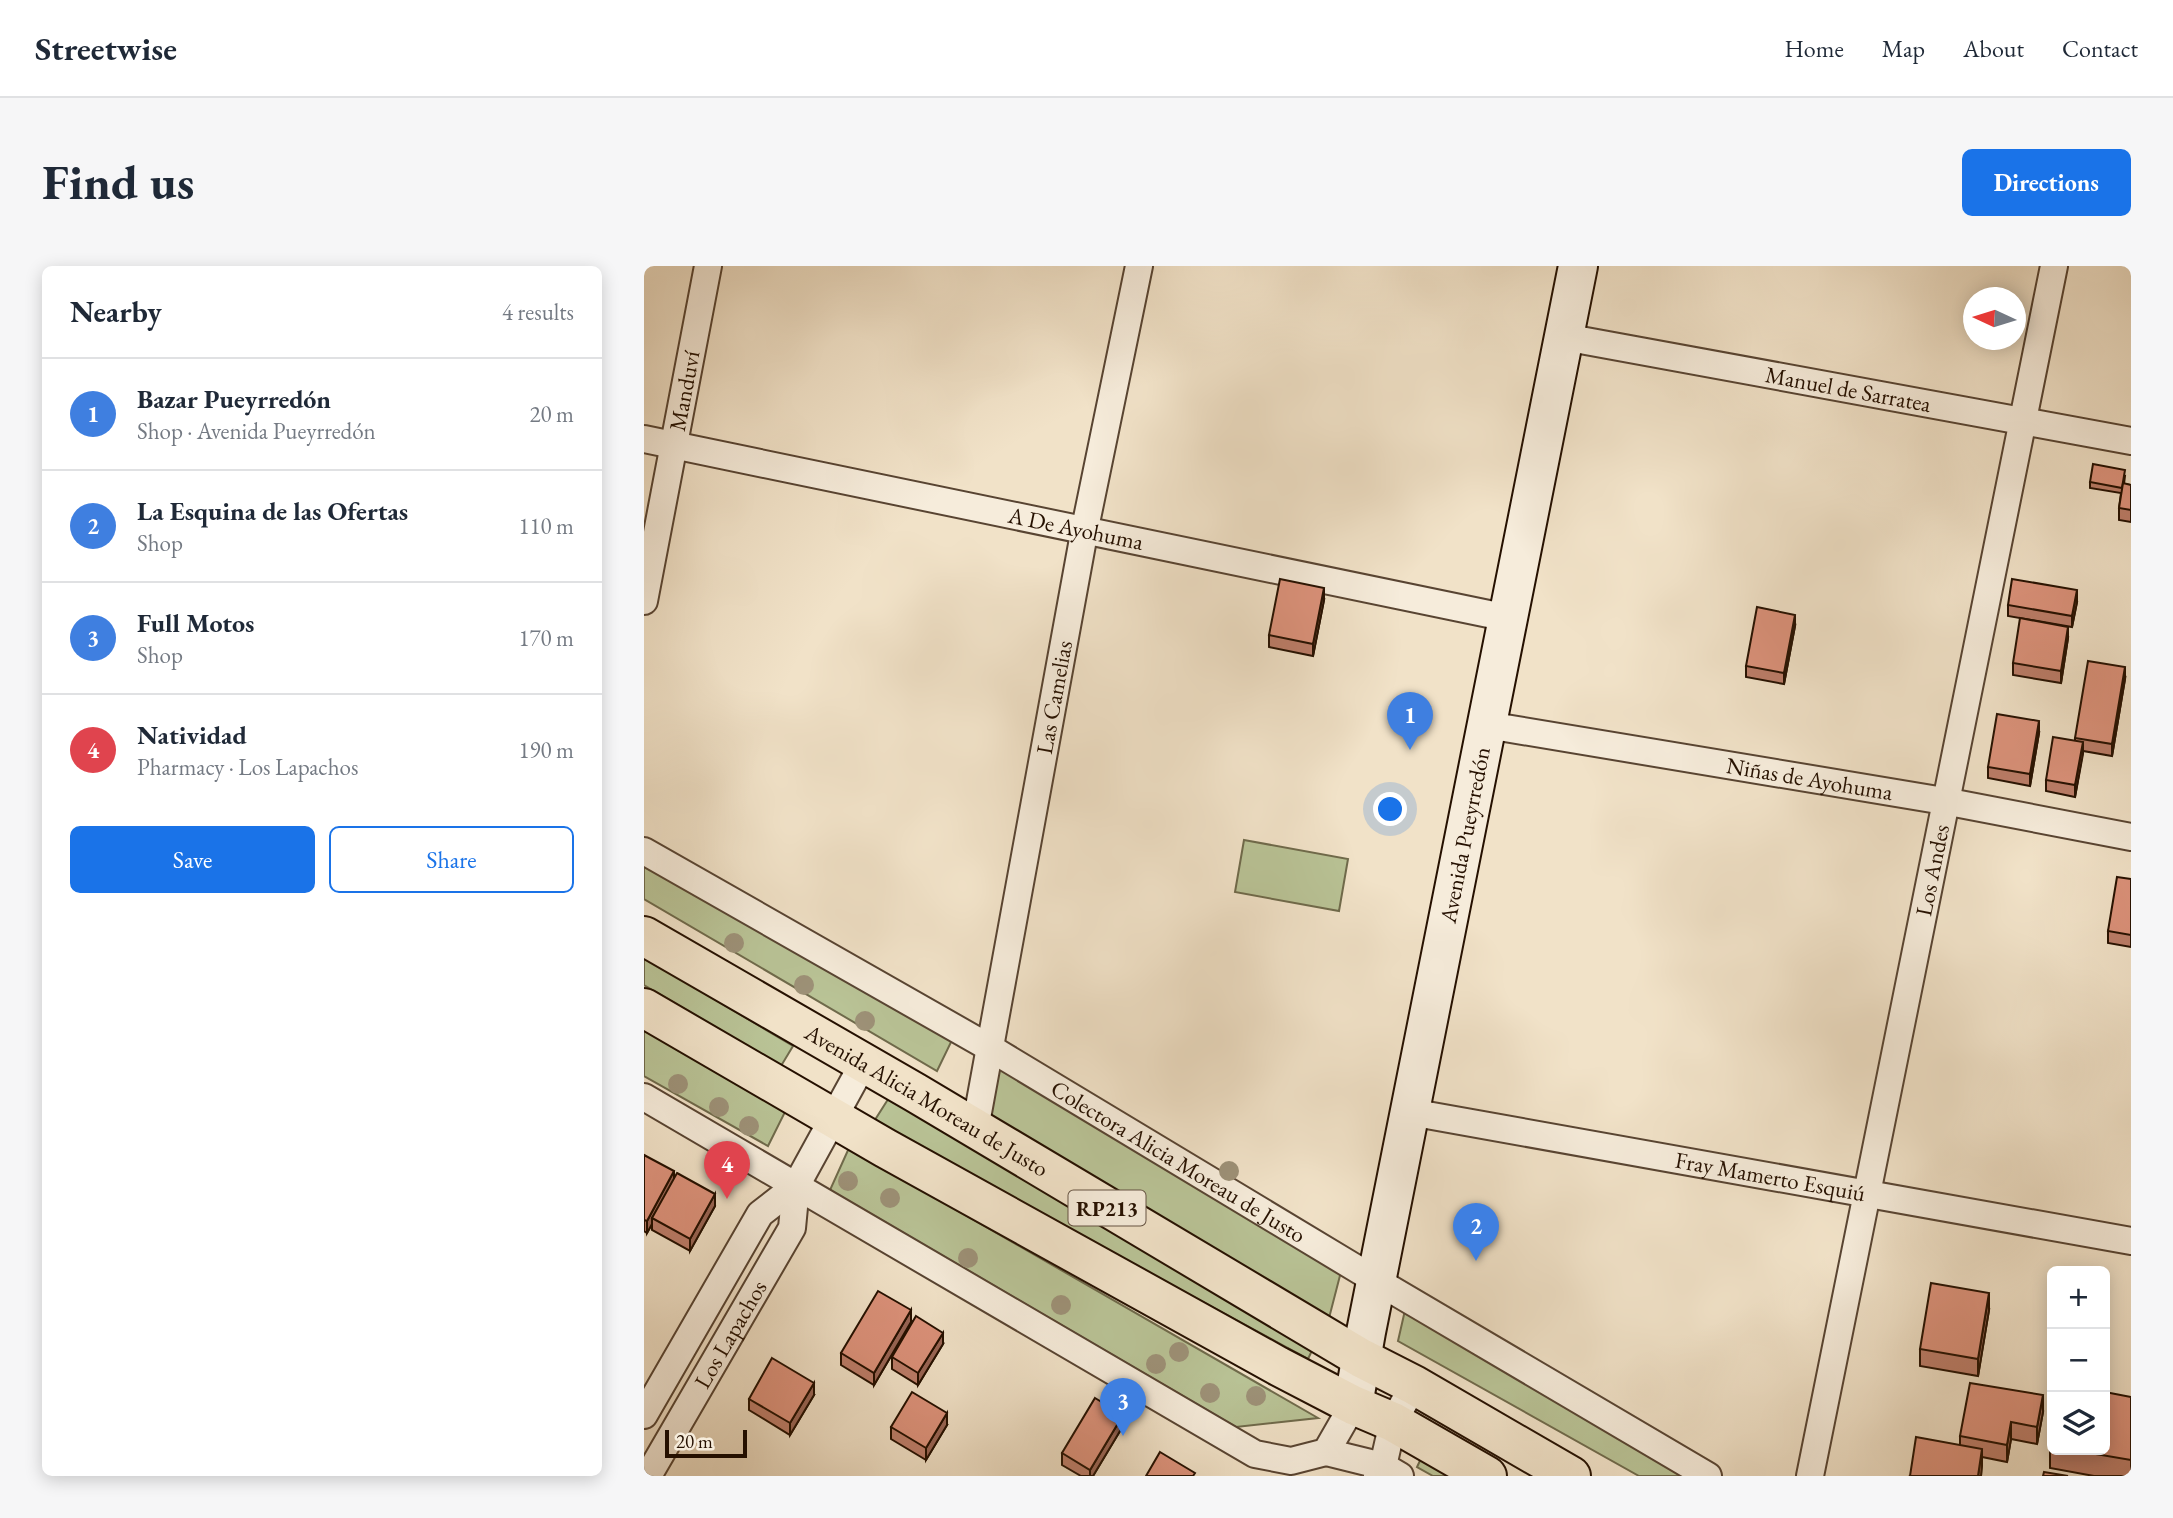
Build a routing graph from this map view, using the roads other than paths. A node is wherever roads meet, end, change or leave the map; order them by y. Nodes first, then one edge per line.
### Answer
1 (708, 266) edge
2 (1139, 266) edge
3 (1578, 266) edge
4 (2054, 266) edge
5 (1564, 337) junction
6 (2023, 422) junction
7 (644, 439) edge
8 (2131, 441) edge
9 (674, 445) junction
10 (1085, 528) junction
11 (644, 601) edge
12 (1508, 618) junction
13 (1487, 725) junction
14 (1944, 801) junction
15 (2131, 836) edge
16 (644, 851) edge
17 (644, 936) edge
18 (644, 1008) edge
19 (990, 1048) junction
20 (863, 1064) junction
21 (644, 1097) edge
22 (1410, 1112) junction
23 (831, 1118) junction
24 (975, 1129) junction
25 (796, 1186) junction
26 (1868, 1194) junction
27 (2131, 1241) edge
28 (1377, 1281) junction
29 (1361, 1358) junction
30 (1414, 1385) junction
31 (1353, 1405) junction
32 (644, 1415) edge
33 (1393, 1422) junction
34 (1325, 1452) junction
35 (657, 1467) edge
36 (1387, 1473) edge
37 (1487, 1476) edge
38 (1571, 1476) edge
39 (1708, 1476) edge
40 (1810, 1476) edge

1 - 9 street, Manduví
2 - 10 street, Las Camelias
3 - 5 main road, Avenida Pueyrredón
4 - 6 street, Los Andes
5 - 6 street, Manuel de Sarratea
5 - 12 main road, Avenida Pueyrredón
6 - 8 street, Manuel de Sarratea
6 - 14 street, Los Andes
7 - 9 street, A De Ayohuma
9 - 10 street, A De Ayohuma
9 - 11 street, Manduví
10 - 12 street, A De Ayohuma
10 - 19 street, Las Camelias
12 - 13 main road, Avenida Pueyrredón
13 - 14 street, Niñas de Ayohuma
13 - 22 main road, Avenida Pueyrredón
14 - 15 street, Niñas de Ayohuma
14 - 26 street, Los Andes
16 - 19 street, Colectora Alicia Moreau de Justo
17 - 20 main road, Avenida Alicia Moreau de Justo / RP213
18 - 23 main road, RP213
19 - 24 street, Las Camelias
19 - 28 street, Colectora Alicia Moreau de Justo
20 - 23 street, Los Lapachos
20 - 24 main road, Avenida Alicia Moreau de Justo / RP213
21 - 25 street
22 - 26 street, Fray Mamerto Esquiú
22 - 28 main road, Avenida Pueyrredón
23 - 25 street, Los Lapachos
23 - 31 main road, RP213
24 - 29 main road, Avenida Alicia Moreau de Justo / RP213
25 - 32 street, Los Lapachos
25 - 34 street
25 - 35 street, Los Lapachos
26 - 27 street, Fray Mamerto Esquiú
26 - 40 street, Los Andes
28 - 29 main road, Avenida Pueyrredón
28 - 39 street, Colectora Alicia Moreau de Justo
29 - 30 main road, Avenida Alicia Moreau de Justo / RP213
29 - 31 main road, Avenida Pueyrredón
30 - 33 street
30 - 38 main road, Avenida Alicia Moreau de Justo / RP213
31 - 33 main road, RP213
31 - 34 street
33 - 36 street
33 - 37 main road, RP213
34 - 36 street

